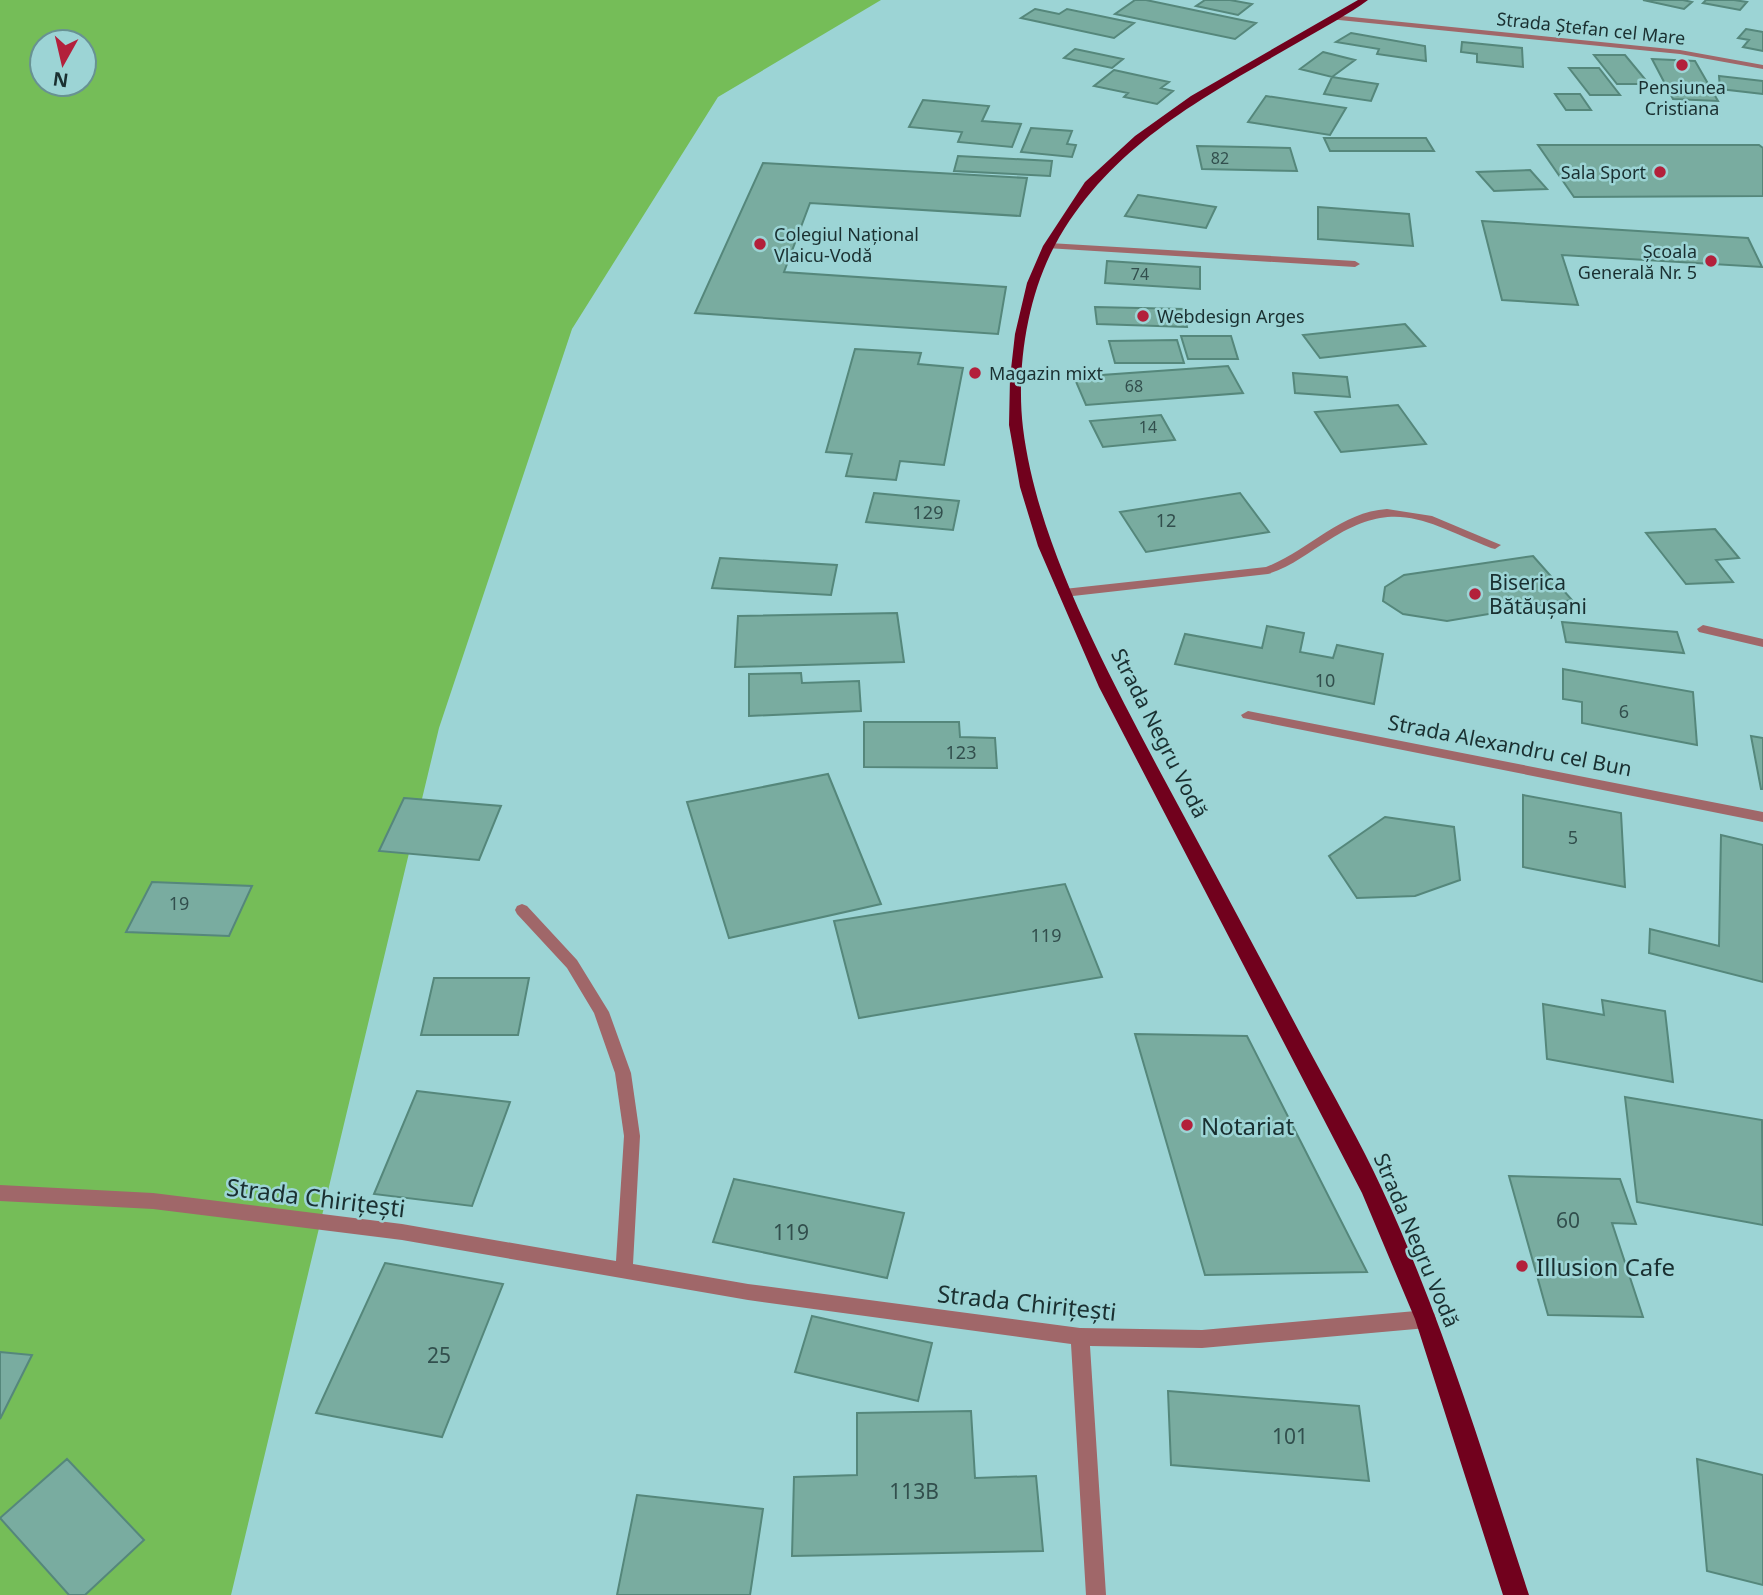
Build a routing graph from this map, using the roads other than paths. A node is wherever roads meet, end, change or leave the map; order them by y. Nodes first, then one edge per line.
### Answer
1 (1364, 0) edge
2 (1332, 17) junction
3 (1763, 67) edge
4 (1049, 246) junction
5 (1355, 264) dead end
6 (1495, 545) dead end
7 (1064, 593) junction
8 (1703, 629) dead end
9 (1763, 643) edge
10 (1248, 715) dead end
11 (1763, 817) edge
12 (522, 911) dead end
13 (0, 1193) edge
14 (624, 1271) junction
15 (1427, 1319) junction
16 (1080, 1337) junction
17 (1096, 1595) edge
18 (1517, 1595) edge

1 - 2 main road, Strada Negru Vodă
2 - 3 street, Strada Ștefan cel Mare
2 - 4 main road, Strada Negru Vodă
4 - 5 street
4 - 7 main road, Strada Negru Vodă
6 - 7 street
7 - 15 main road, Strada Negru Vodă
8 - 9 street
10 - 11 street, Strada Alexandru cel Bun
12 - 14 street
13 - 14 street, Strada Chirițești
14 - 16 street, Strada Chirițești
15 - 16 street, Strada Chirițești
15 - 18 main road, Strada Negru Vodă
16 - 17 street

